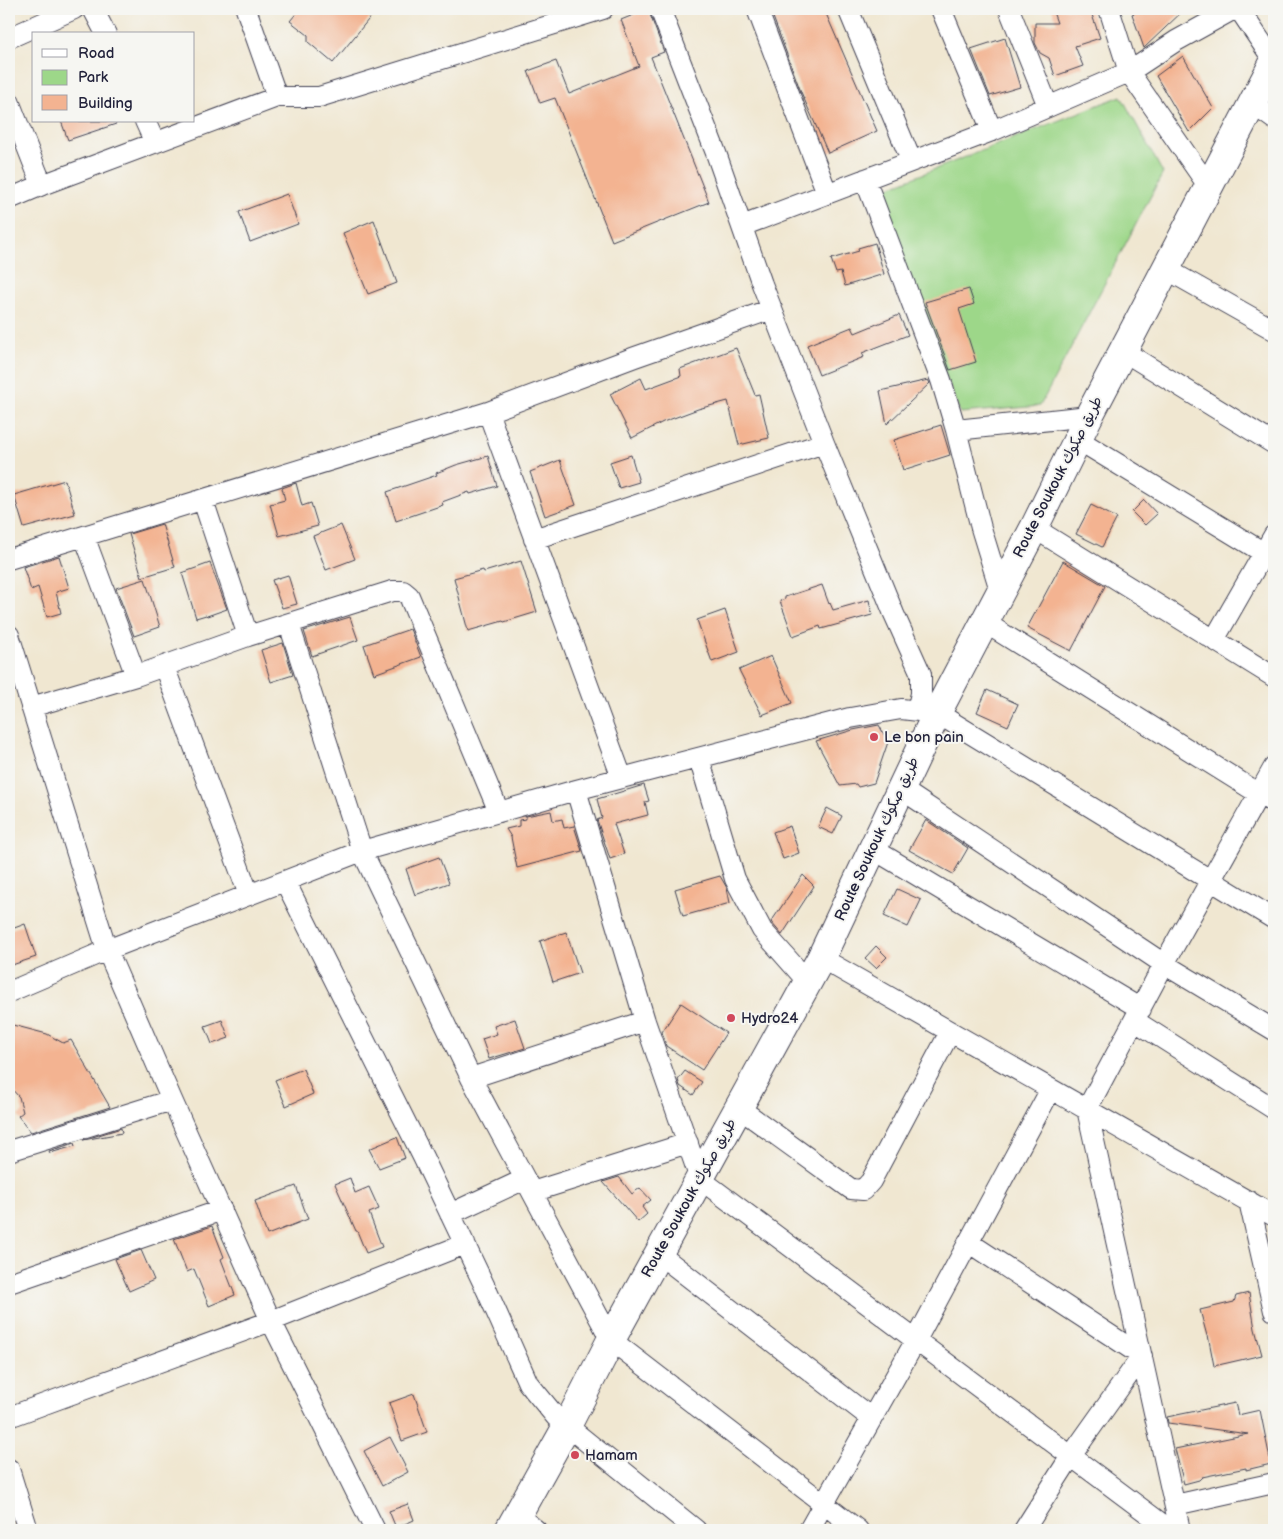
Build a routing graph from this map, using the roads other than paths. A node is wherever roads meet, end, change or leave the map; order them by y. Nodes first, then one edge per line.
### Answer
1 (74, 9) edge
2 (93, 9) edge
3 (246, 9) edge
4 (603, 9) edge
5 (660, 9) edge
6 (757, 9) edge
7 (848, 9) edge
8 (942, 9) edge
9 (1009, 9) edge
10 (1109, 9) edge
11 (1234, 9) edge
12 (1239, 9) edge
13 (105, 32) edge
14 (9, 38) edge
15 (1274, 62) edge
16 (1129, 72) junction
17 (277, 97) junction
18 (9, 101) edge
19 (1048, 106) junction
20 (1263, 112) edge
21 (146, 122) edge
22 (992, 130) junction
23 (155, 143) junction
24 (911, 160) junction
25 (865, 179) junction
26 (42, 185) junction
27 (1209, 187) junction
28 (827, 194) junction
29 (9, 200) edge
30 (742, 226) junction
31 (1166, 269) junction
32 (772, 309) junction
33 (1274, 330) edge
34 (1123, 351) junction
35 (488, 412) junction
36 (1083, 428) junction
37 (956, 430) junction
38 (824, 444) junction
39 (1274, 444) edge
40 (203, 500) junction
41 (1034, 528) junction
42 (1274, 535) edge
43 (84, 536) junction
44 (534, 539) junction
45 (1270, 556) edge
46 (9, 559) edge
47 (1000, 590) junction
48 (984, 622) junction
49 (289, 624) junction
50 (9, 635) edge
51 (248, 636) junction
52 (1214, 640) junction
53 (164, 666) junction
54 (136, 676) junction
55 (1274, 677) edge
56 (31, 707) junction
57 (927, 711) junction
58 (700, 758) junction
59 (1274, 767) edge
60 (622, 778) junction
61 (901, 789) junction
62 (576, 790) junction
63 (1267, 798) edge
64 (499, 812) junction
65 (873, 849) junction
66 (362, 851) junction
67 (285, 881) junction
68 (1211, 881) junction
69 (248, 895) junction
70 (1274, 919) edge
71 (107, 950) junction
72 (1164, 964) junction
73 (815, 970) junction
74 (9, 992) edge
75 (1138, 1015) junction
76 (644, 1022) junction
77 (1274, 1030) edge
78 (950, 1032) junction
79 (471, 1078) junction
80 (1051, 1089) junction
81 (172, 1100) junction
82 (739, 1108) junction
83 (1086, 1109) junction
84 (1274, 1109) edge
85 (688, 1143) junction
86 (9, 1151) edge
87 (700, 1178) junction
88 (528, 1185) junction
89 (1249, 1201) junction
90 (222, 1210) junction
91 (450, 1214) junction
92 (1274, 1216) edge
93 (968, 1242) junction
94 (465, 1244) junction
95 (659, 1254) junction
96 (9, 1283) edge
97 (1274, 1311) edge
98 (271, 1321) junction
99 (611, 1340) junction
100 (916, 1340) junction
101 (1142, 1356) junction
102 (9, 1417) edge
103 (872, 1418) junction
104 (567, 1426) junction
105 (1071, 1456) junction
106 (9, 1469) edge
107 (1274, 1484) edge
108 (823, 1505) junction
109 (1175, 1505) junction
110 (521, 1525) edge
111 (28, 1530) edge
112 (375, 1530) edge
113 (696, 1530) edge
114 (809, 1530) edge
115 (858, 1530) edge
116 (1024, 1530) edge
117 (1170, 1530) edge
118 (1180, 1530) edge

1 - 14 street
2 - 13 street
3 - 17 street
4 - 17 street
5 - 30 street
6 - 28 street
7 - 24 street
8 - 22 street
9 - 19 street
10 - 16 street
11 - 16 street
12 - 15 street
15 - 20 street, Route Soukouk طريق صكوك
16 - 19 street
16 - 27 street
17 - 23 street
18 - 26 street
19 - 22 street
20 - 27 street, Route Soukouk طريق صكوك
21 - 23 street
22 - 24 street
23 - 26 street
24 - 25 street
25 - 28 street
25 - 37 street
26 - 29 street
27 - 31 street, Route Soukouk طريق صكوك
28 - 30 street
30 - 32 street
31 - 33 street
31 - 34 street, Route Soukouk طريق صكوك
32 - 35 street
32 - 38 street
34 - 36 street, Route Soukouk طريق صكوك
34 - 39 street
35 - 40 street
35 - 44 street
36 - 37 street
36 - 41 street, Route Soukouk طريق صكوك
36 - 45 street
37 - 47 street
38 - 44 street
38 - 57 street
40 - 43 street
40 - 51 street
41 - 47 street, Route Soukouk طريق صكوك
41 - 52 street
42 - 45 street
43 - 46 street
43 - 54 street
44 - 60 street
45 - 52 street
47 - 48 street, Route Soukouk طريق صكوك
48 - 57 street, Route Soukouk طريق صكوك
48 - 63 street
49 - 51 street
49 - 64 street
49 - 66 street
50 - 56 street
51 - 53 street
52 - 55 street
53 - 54 street
53 - 69 street
54 - 56 street
56 - 71 street
57 - 58 street
57 - 61 street, Route Soukouk طريق صكوك
57 - 68 street
58 - 60 street
58 - 73 street
59 - 63 street
60 - 62 street
61 - 65 street, Route Soukouk طريق صكوك
61 - 72 street
62 - 64 street
62 - 76 street
63 - 68 street
64 - 66 street
65 - 73 street, Route Soukouk طريق صكوك
65 - 75 street
66 - 67 street
66 - 79 street
67 - 69 street
67 - 91 street
68 - 70 street
68 - 72 street
69 - 71 street
71 - 74 street
71 - 81 street
72 - 75 street
72 - 77 street
73 - 78 street
73 - 82 street, Route Soukouk طريق صكوك
75 - 83 street
75 - 84 street
76 - 79 street
76 - 85 street
78 - 80 street
78 - 82 street
79 - 88 street
80 - 83 street
80 - 93 street
81 - 86 street
81 - 90 street
82 - 87 street, Route Soukouk طريق صكوك
83 - 89 street
83 - 101 street
85 - 87 street
85 - 88 street
87 - 95 street, Route Soukouk طريق صكوك
87 - 100 street
88 - 91 street
88 - 99 street
89 - 92 street
89 - 97 street
90 - 96 street
90 - 98 street
91 - 94 street
93 - 100 street
93 - 101 street
94 - 98 street
94 - 104 street
95 - 99 street, Route Soukouk طريق صكوك
95 - 103 street
98 - 102 street
98 - 112 street
99 - 104 street, Route Soukouk طريق صكوك
99 - 108 street
100 - 103 street
100 - 105 street
101 - 105 street
101 - 109 street
103 - 108 street
104 - 110 street, Route Soukouk طريق صكوك
104 - 113 street
105 - 116 street
105 - 117 street
106 - 111 street
107 - 109 street
108 - 114 street
108 - 115 street
109 - 118 street

